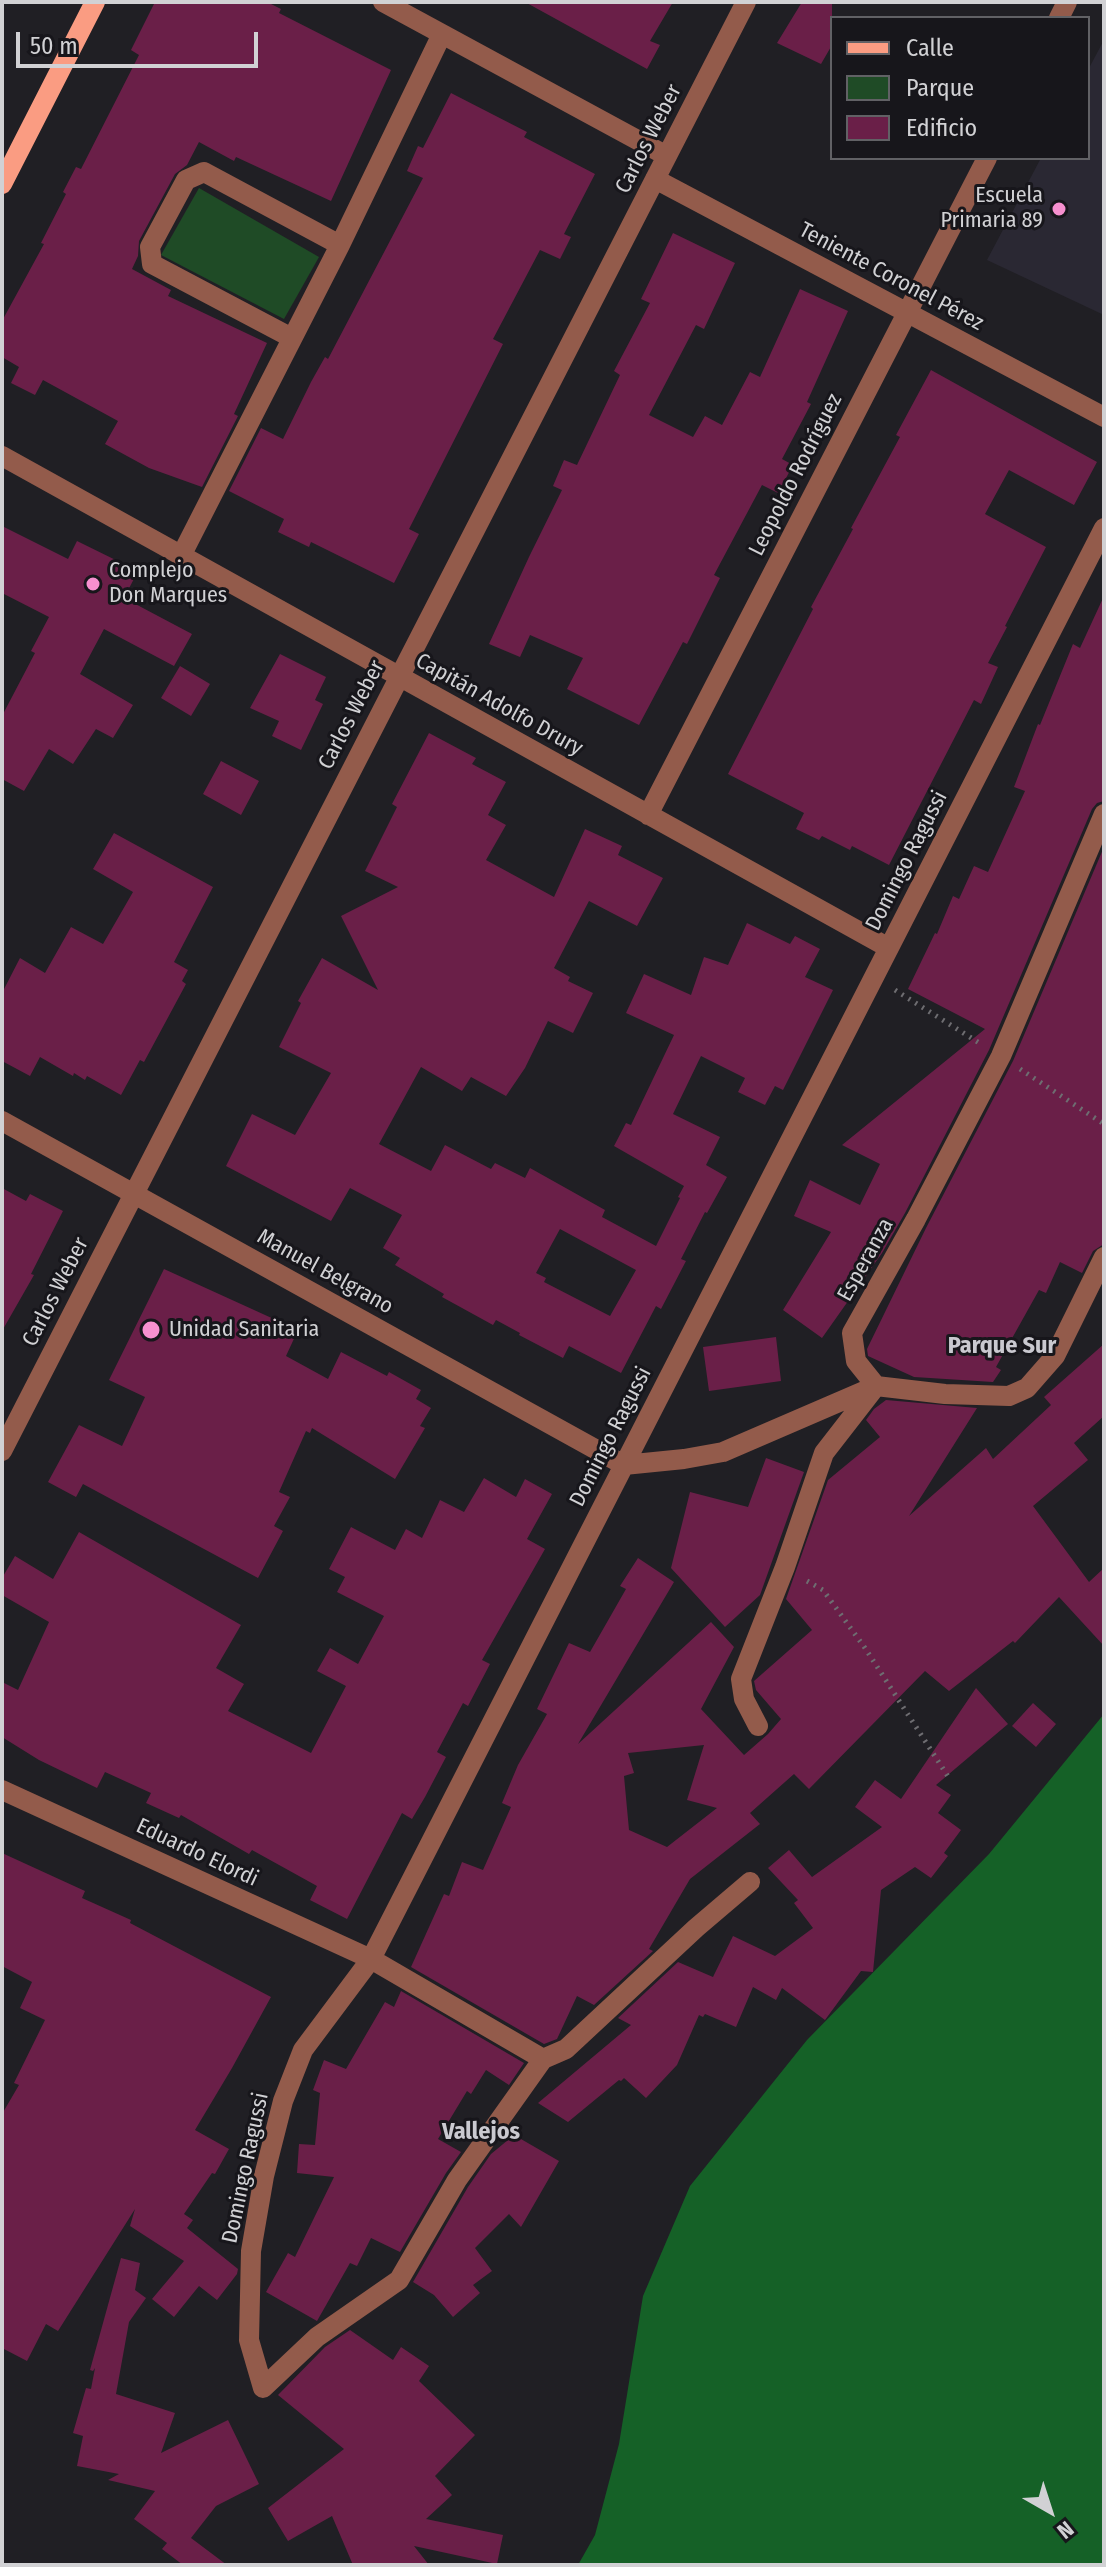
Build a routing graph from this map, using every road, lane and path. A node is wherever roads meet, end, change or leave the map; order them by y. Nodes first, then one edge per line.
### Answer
1 (95, 2) edge
2 (383, 2) edge
3 (746, 2) edge
4 (442, 34) junction
5 (667, 156) junction
6 (986, 160) edge
7 (655, 179) junction
8 (2, 184) edge
9 (340, 245) junction
10 (907, 312) junction
11 (292, 338) junction
12 (1104, 417) edge
13 (2, 456) edge
14 (1104, 528) edge
15 (181, 556) junction
16 (399, 677) junction
17 (1104, 814) edge
18 (648, 815) junction
19 (889, 948) junction
20 (874, 976) junction
21 (1001, 1056) junction
22 (2, 1121) edge
23 (1104, 1124) edge
24 (134, 1194) junction
25 (1104, 1257) edge
26 (876, 1386) junction
27 (2, 1451) edge
28 (624, 1465) junction
29 (785, 1567) junction
30 (758, 1726) dead end
31 (949, 1778) dead end
32 (2, 1790) edge
33 (750, 1882) dead end
34 (371, 1959) junction
35 (543, 2059) junction

1 - 8 main road
2 - 4 street
3 - 5 street, Carlos Weber
4 - 5 street
4 - 9 street
5 - 7 street, Carlos Weber
6 - 10 street, Leopoldo Rodríguez
7 - 10 street, Teniente Coronel Pérez
7 - 16 street, Carlos Weber
9 - 11 street
9 - 11 street
10 - 12 street, Teniente Coronel Pérez
10 - 18 street, Leopoldo Rodríguez
11 - 15 street
13 - 15 street, Capitán Adolfo Drury
14 - 19 street, Domingo Ragussi
15 - 16 street, Capitán Adolfo Drury
16 - 18 street, Capitán Adolfo Drury
16 - 24 street, Carlos Weber
17 - 21 street, Esperanza
18 - 19 street, Capitán Adolfo Drury
19 - 20 street, Domingo Ragussi
20 - 21 path
20 - 28 street, Domingo Ragussi
21 - 23 path
21 - 26 street, Esperanza
22 - 24 street, Manuel Belgrano
24 - 27 street, Carlos Weber
24 - 28 street, Manuel Belgrano
25 - 26 street
26 - 28 street
26 - 29 street
28 - 34 street, Domingo Ragussi
29 - 30 street
29 - 31 path
32 - 34 street, Eduardo Elordi
33 - 35 street
34 - 35 street, Eduardo Elordi
34 - 35 street, Domingo Ragussi

